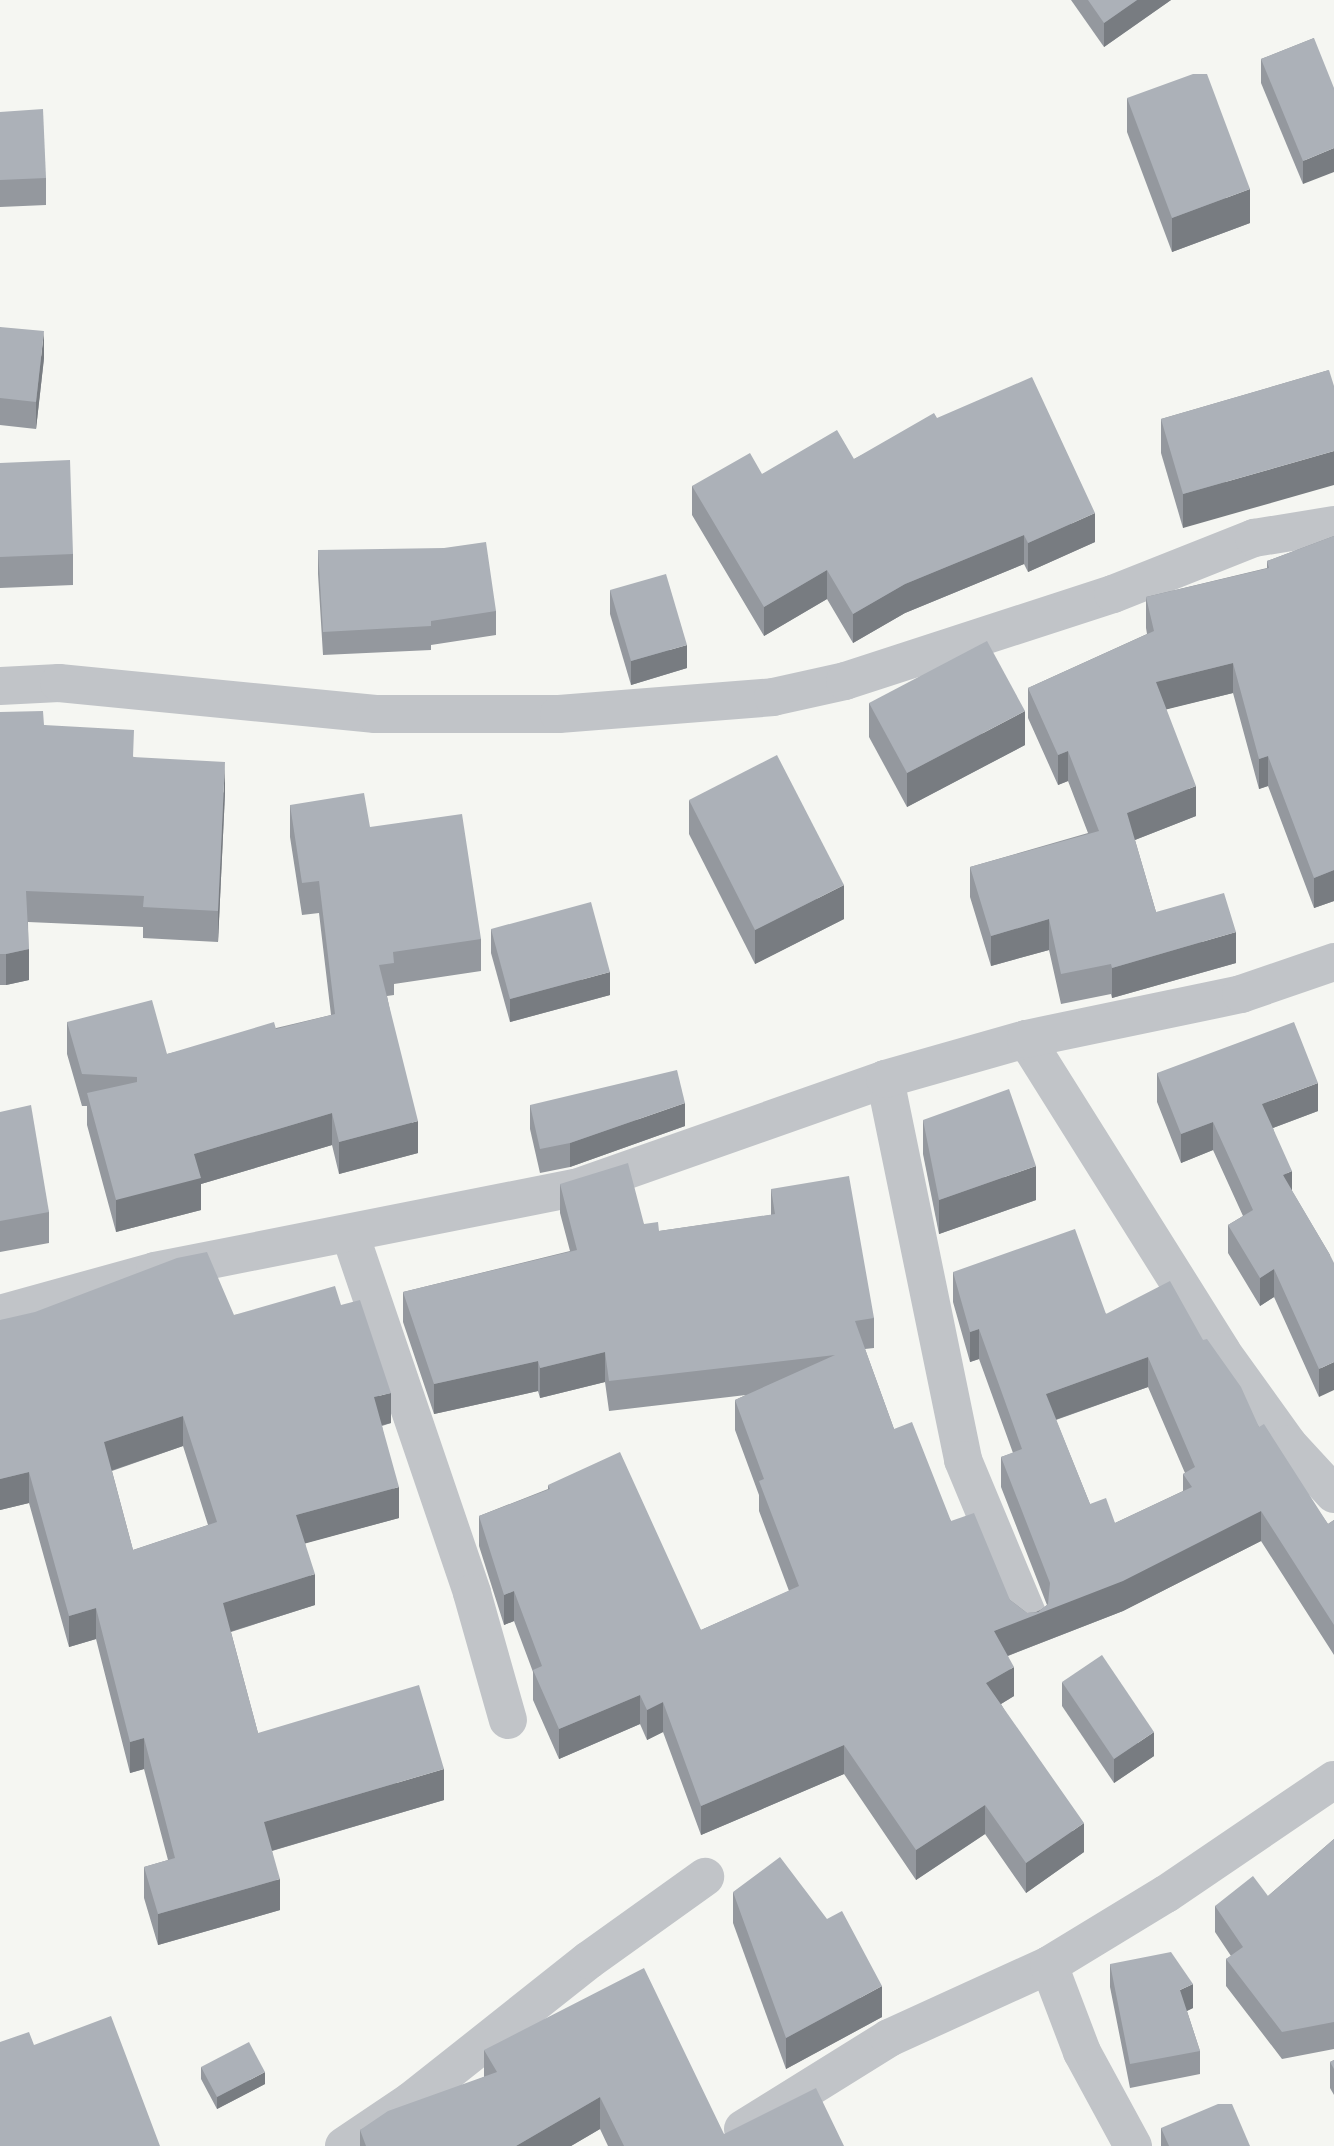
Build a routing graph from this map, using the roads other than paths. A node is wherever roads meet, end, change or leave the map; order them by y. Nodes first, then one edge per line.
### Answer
1 (1334, 525) edge
2 (0, 686) edge
3 (1334, 962) edge
4 (1026, 1039) junction
5 (885, 1079) junction
6 (350, 1234) junction
7 (0, 1314) edge
8 (1334, 1494) edge
9 (1030, 1621) dead end
10 (508, 1720) dead end
11 (1334, 1780) edge
12 (705, 1877) dead end
13 (1049, 1965) junction
14 (743, 2129) edge
15 (344, 2146) edge
16 (1133, 2146) edge

1 - 2 street
3 - 4 street
4 - 5 street
4 - 8 street
5 - 6 street
5 - 9 street
6 - 7 street
6 - 10 street
11 - 13 street
12 - 15 street
13 - 14 street
13 - 16 street

